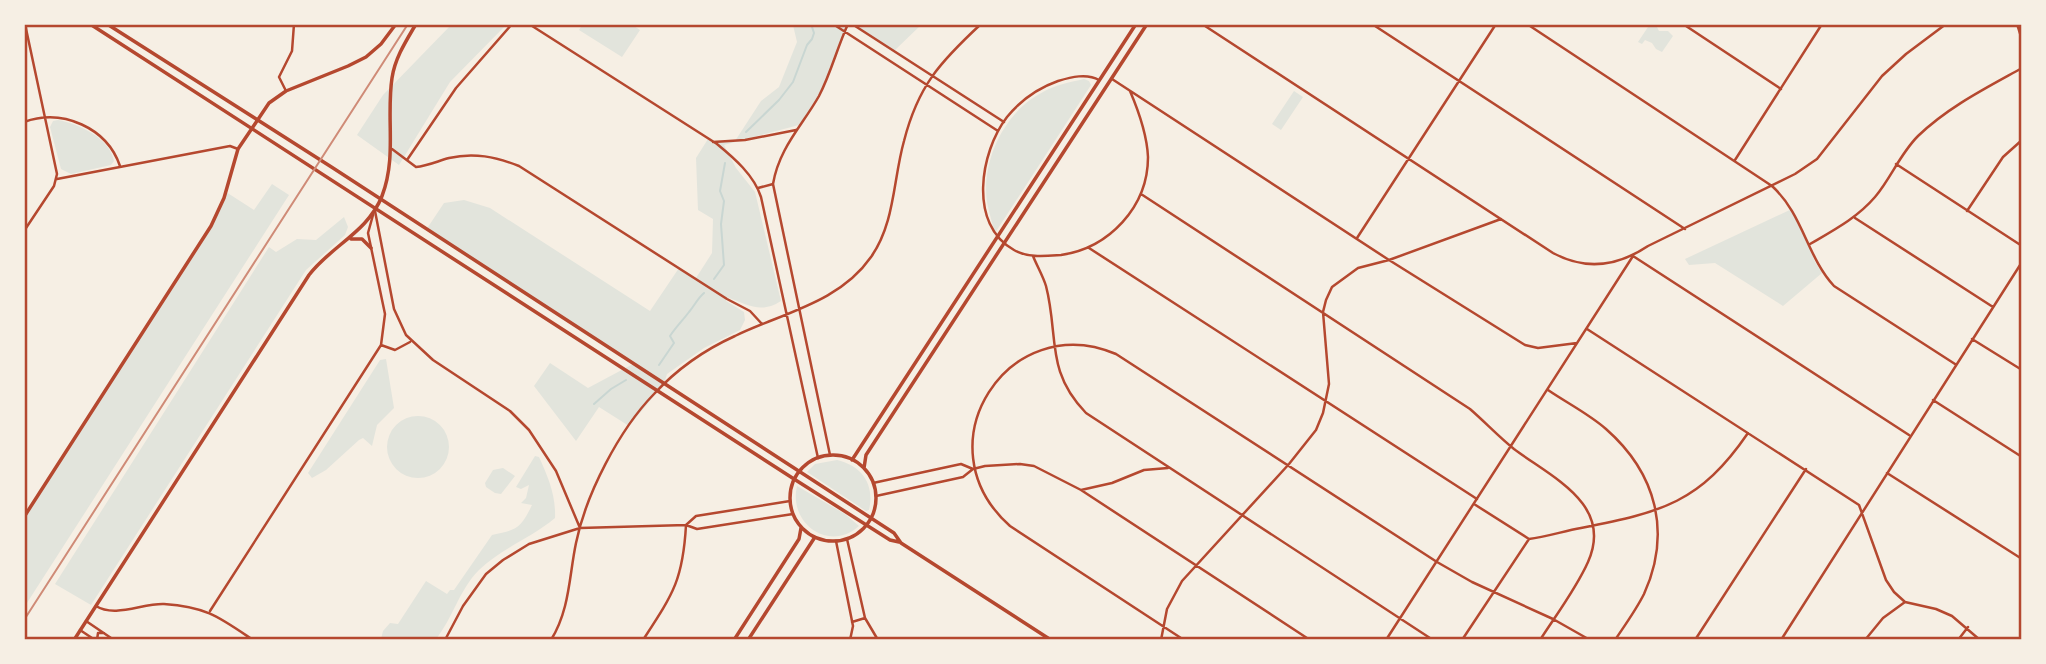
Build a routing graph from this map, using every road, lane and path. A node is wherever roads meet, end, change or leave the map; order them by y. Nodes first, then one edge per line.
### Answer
1 (25, 24) edge
2 (90, 24) edge
3 (107, 24) edge
4 (294, 24) edge
5 (396, 24) edge
6 (416, 24) edge
7 (512, 24) edge
8 (529, 24) edge
9 (833, 24) edge
10 (850, 24) edge
11 (981, 24) edge
12 (1136, 24) edge
13 (1147, 24) edge
14 (1202, 24) edge
15 (1372, 24) edge
16 (1496, 24) edge
17 (1527, 24) edge
18 (1683, 24) edge
19 (1822, 24) edge
20 (1947, 24) edge
21 (2017, 24) edge
22 (845, 32) junction
23 (2021, 40) edge
24 (2021, 68) edge
25 (932, 75) junction
26 (1112, 79) junction
27 (1099, 80) junction
28 (1459, 80) junction
29 (925, 85) junction
30 (1781, 89) junction
31 (286, 91) junction
32 (1130, 91) junction
33 (45, 117) junction
34 (256, 120) junction
35 (24, 121) edge
36 (1004, 122) junction
37 (250, 129) junction
38 (796, 130) junction
39 (998, 131) junction
40 (2021, 140) edge
41 (712, 142) junction
42 (238, 149) junction
43 (391, 149) junction
44 (1409, 159) junction
45 (407, 160) junction
46 (1734, 160) junction
47 (1896, 164) junction
48 (120, 166) junction
49 (57, 179) junction
50 (773, 184) junction
51 (1772, 186) junction
52 (758, 188) junction
53 (1140, 194) junction
54 (380, 200) junction
55 (375, 209) junction
56 (1967, 211) junction
57 (1855, 218) junction
58 (1501, 219) junction
59 (1685, 229) junction
60 (24, 231) edge
61 (997, 237) junction
62 (349, 239) junction
63 (1357, 239) junction
64 (1004, 243) junction
65 (1810, 244) junction
66 (2021, 246) edge
67 (372, 248) junction
68 (1089, 248) junction
69 (1032, 256) junction
70 (1633, 256) junction
71 (1389, 260) junction
72 (2021, 262) edge
73 (1993, 307) junction
74 (799, 309) junction
75 (1323, 312) junction
76 (787, 314) junction
77 (762, 324) junction
78 (1587, 329) junction
79 (1972, 339) junction
80 (411, 342) junction
81 (1577, 343) junction
82 (381, 345) junction
83 (1054, 348) junction
84 (1955, 364) junction
85 (2021, 370) edge
86 (664, 384) junction
87 (658, 390) junction
88 (1548, 390) junction
89 (1933, 400) junction
90 (1325, 403) junction
91 (1748, 433) junction
92 (1910, 436) junction
93 (1511, 446) junction
94 (830, 455) junction
95 (2021, 457) edge
96 (818, 458) junction
97 (852, 460) junction
98 (1289, 464) junction
99 (864, 468) junction
100 (1168, 468) junction
101 (973, 469) junction
102 (1806, 469) junction
103 (800, 471) junction
104 (1887, 472) junction
105 (794, 479) junction
106 (873, 483) junction
107 (1081, 490) junction
108 (876, 496) junction
109 (1477, 499) junction
110 (790, 501) junction
111 (1474, 503) junction
112 (1863, 510) junction
113 (1656, 511) junction
114 (793, 514) junction
115 (1241, 516) junction
116 (24, 517) edge
117 (871, 518) junction
118 (867, 524) junction
119 (686, 525) junction
120 (1594, 525) junction
121 (800, 526) junction
122 (580, 528) junction
123 (815, 537) junction
124 (847, 538) junction
125 (1529, 539) junction
126 (836, 541) junction
127 (901, 542) junction
128 (2021, 559) edge
129 (1437, 562) junction
130 (1196, 566) junction
131 (1494, 593) junction
132 (1905, 602) junction
133 (96, 606) junction
134 (210, 611) junction
135 (865, 618) junction
136 (1400, 618) junction
137 (1553, 619) junction
138 (86, 621) junction
139 (852, 622) junction
140 (1163, 625) junction
141 (1968, 627) junction
142 (80, 630) junction
143 (104, 633) junction
144 (74, 639) edge
145 (87, 639) edge
146 (96, 639) edge
147 (114, 639) edge
148 (253, 639) edge
149 (445, 639) edge
150 (551, 639) edge
151 (643, 639) edge
152 (734, 639) edge
153 (748, 639) edge
154 (850, 639) edge
155 (878, 639) edge
156 (1051, 639) edge
157 (1161, 639) edge
158 (1184, 639) edge
159 (1310, 639) edge
160 (1386, 639) edge
161 (1433, 639) edge
162 (1462, 639) edge
163 (1540, 639) edge
164 (1590, 639) edge
165 (1615, 639) edge
166 (1695, 639) edge
167 (1781, 639) edge
168 (1866, 639) edge
169 (1958, 639) edge
170 (1980, 639) edge

1 - 33 street
2 - 37 main road
3 - 34 main road
4 - 31 street
5 - 31 main road
6 - 43 main road
7 - 45 street
8 - 41 street
9 - 22 street
10 - 22 street
10 - 25 street
11 - 25 street
12 - 27 main road
13 - 26 main road
14 - 44 street
15 - 28 street
16 - 28 street
17 - 46 street
18 - 30 street
19 - 30 street
20 - 51 street
21 - 23 street
22 - 29 street
22 - 38 street
24 - 47 street
25 - 29 street
25 - 36 street
26 - 32 street
26 - 64 main road
27 - 36 street
27 - 61 main road
28 - 44 street
28 - 59 street
29 - 39 street
29 - 74 street
30 - 46 street
31 - 34 main road
32 - 53 street
32 - 63 street
33 - 35 street
33 - 48 street
33 - 49 street
34 - 37 main road
34 - 54 main road
36 - 39 street
37 - 42 main road
37 - 55 main road
38 - 41 street
38 - 50 street
39 - 61 street
40 - 56 street
41 - 52 street
42 - 48 street
42 - 116 main road
43 - 45 street
43 - 54 main road
44 - 58 street
44 - 63 street
45 - 77 street
46 - 51 street
47 - 56 street
47 - 57 street
48 - 49 street
49 - 60 street
50 - 52 street
50 - 74 street
51 - 59 street
51 - 65 street
52 - 76 street
53 - 68 street
53 - 75 street
54 - 55 main road
54 - 86 main road
55 - 62 main road
55 - 67 street
55 - 80 street
55 - 87 main road
56 - 66 street
57 - 65 street
57 - 73 street
58 - 70 street
58 - 71 street
59 - 70 street
61 - 64 street
61 - 97 main road
62 - 67 main road
62 - 133 main road
63 - 71 street
64 - 69 street
64 - 99 main road
65 - 84 street
67 - 82 street
68 - 69 street
68 - 90 street
69 - 83 street
70 - 78 street
70 - 92 street
71 - 75 street
71 - 81 street
72 - 73 street
73 - 79 street
74 - 76 street
74 - 94 street
75 - 90 street
75 - 93 street
76 - 77 street
76 - 96 street
77 - 86 street
78 - 81 street
78 - 91 street
79 - 84 street
79 - 85 street
80 - 82 street
80 - 122 street
81 - 88 street
82 - 134 street
83 - 98 street
83 - 100 street
83 - 101 street
84 - 89 street
86 - 87 street
86 - 103 main road
87 - 105 main road
87 - 122 street
88 - 93 street
88 - 113 street
89 - 92 street
89 - 95 street
90 - 98 street
90 - 109 street
91 - 102 street
91 - 113 street
92 - 104 street
93 - 109 street
93 - 120 street
94 - 96 main road
94 - 97 main road
96 - 103 main road
97 - 99 main road
98 - 115 street
98 - 129 street
99 - 106 main road
100 - 107 street
100 - 115 street
101 - 106 street
101 - 107 street
101 - 108 street
101 - 140 street
102 - 112 street
102 - 166 street
103 - 105 main road
103 - 117 main road
104 - 112 street
104 - 128 street
105 - 110 main road
105 - 118 main road
106 - 108 main road
107 - 130 street
108 - 117 main road
109 - 111 street
110 - 114 main road
110 - 119 street
111 - 125 street
111 - 129 street
112 - 132 street
112 - 167 street
113 - 120 street
113 - 165 street
114 - 119 street
114 - 121 main road
115 - 130 street
115 - 136 street
117 - 118 main road
117 - 127 main road
118 - 124 main road
118 - 127 main road
119 - 122 street
119 - 151 street
120 - 125 street
120 - 137 street
121 - 123 main road
121 - 152 main road
122 - 149 street
122 - 150 street
123 - 126 main road
123 - 153 main road
124 - 126 main road
124 - 135 street
125 - 131 street
126 - 139 street
127 - 156 main road
129 - 131 street
129 - 136 street
130 - 140 street
130 - 159 street
131 - 137 street
131 - 162 street
132 - 141 street
132 - 168 street
133 - 134 street
133 - 138 main road
134 - 148 street
135 - 139 street
135 - 155 street
136 - 160 street
136 - 161 street
137 - 163 street
137 - 164 street
138 - 142 main road
138 - 143 street
139 - 154 street
140 - 157 street
140 - 158 street
141 - 169 street
141 - 170 street
142 - 144 main road
142 - 145 street
142 - 146 street
143 - 146 street
143 - 147 street

